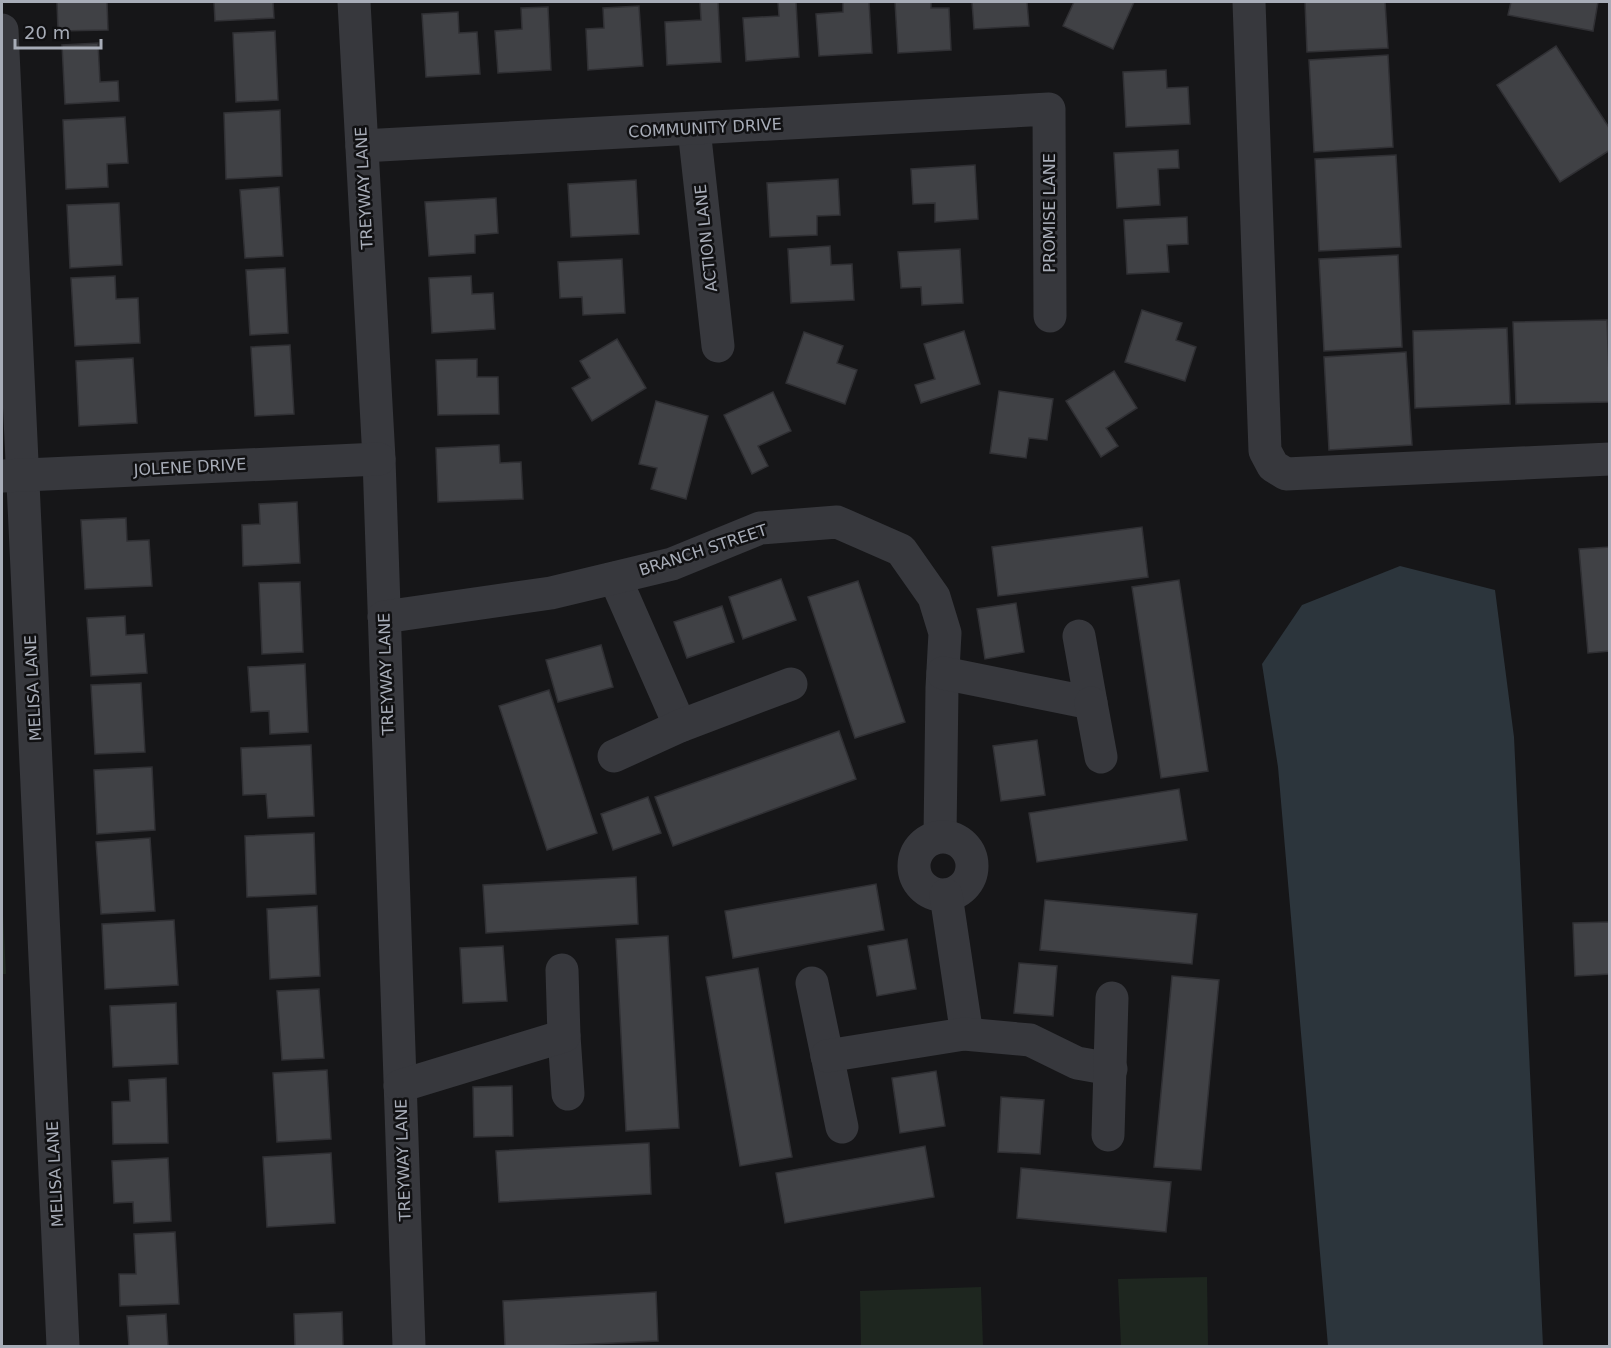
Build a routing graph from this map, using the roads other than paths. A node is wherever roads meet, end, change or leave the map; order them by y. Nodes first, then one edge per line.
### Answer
1 (354, 2) edge
2 (1249, 2) edge
3 (2, 30) edge
4 (1048, 109) joint
5 (694, 129) junction
6 (362, 146) junction
7 (1050, 316) dead end
8 (718, 346) dead end
9 (379, 459) junction
10 (1610, 459) edge
11 (13, 476) edge
12 (615, 578) junction
13 (384, 617) junction
14 (1079, 636) dead end
15 (943, 673) junction
16 (791, 684) dead end
17 (1091, 703) junction
18 (680, 726) junction
19 (614, 756) dead end
20 (1101, 757) dead end
21 (562, 970) dead end
22 (812, 983) dead end
23 (1112, 998) dead end
24 (964, 1034) junction
25 (564, 1036) junction
26 (827, 1056) junction
27 (1110, 1069) junction
28 (400, 1086) junction
29 (568, 1094) dead end
30 (842, 1127) dead end
31 (1108, 1135) dead end
32 (63, 1347) edge
33 (409, 1347) edge

1 - 6 street, TREYWAY LANE
2 - 10 street
3 - 11 street, MELISA LANE
4 - 5 street, COMMUNITY DRIVE
4 - 7 street, PROMISE LANE
5 - 6 street, COMMUNITY DRIVE
5 - 8 street, ACTION LANE
6 - 9 street, TREYWAY LANE
9 - 11 street, JOLENE DRIVE
9 - 13 street, TREYWAY LANE
11 - 32 street, MELISA LANE
12 - 13 street, BRANCH STREET
12 - 15 street, BRANCH STREET
12 - 18 street
13 - 28 street, TREYWAY LANE
14 - 17 street
15 - 17 street
15 - 24 street, BRANCH STREET
16 - 18 street
17 - 20 street
18 - 19 street
21 - 25 street
22 - 26 street
23 - 27 street
24 - 26 street
24 - 27 street
25 - 28 street
25 - 29 street
26 - 30 street
27 - 31 street
28 - 33 street, TREYWAY LANE

